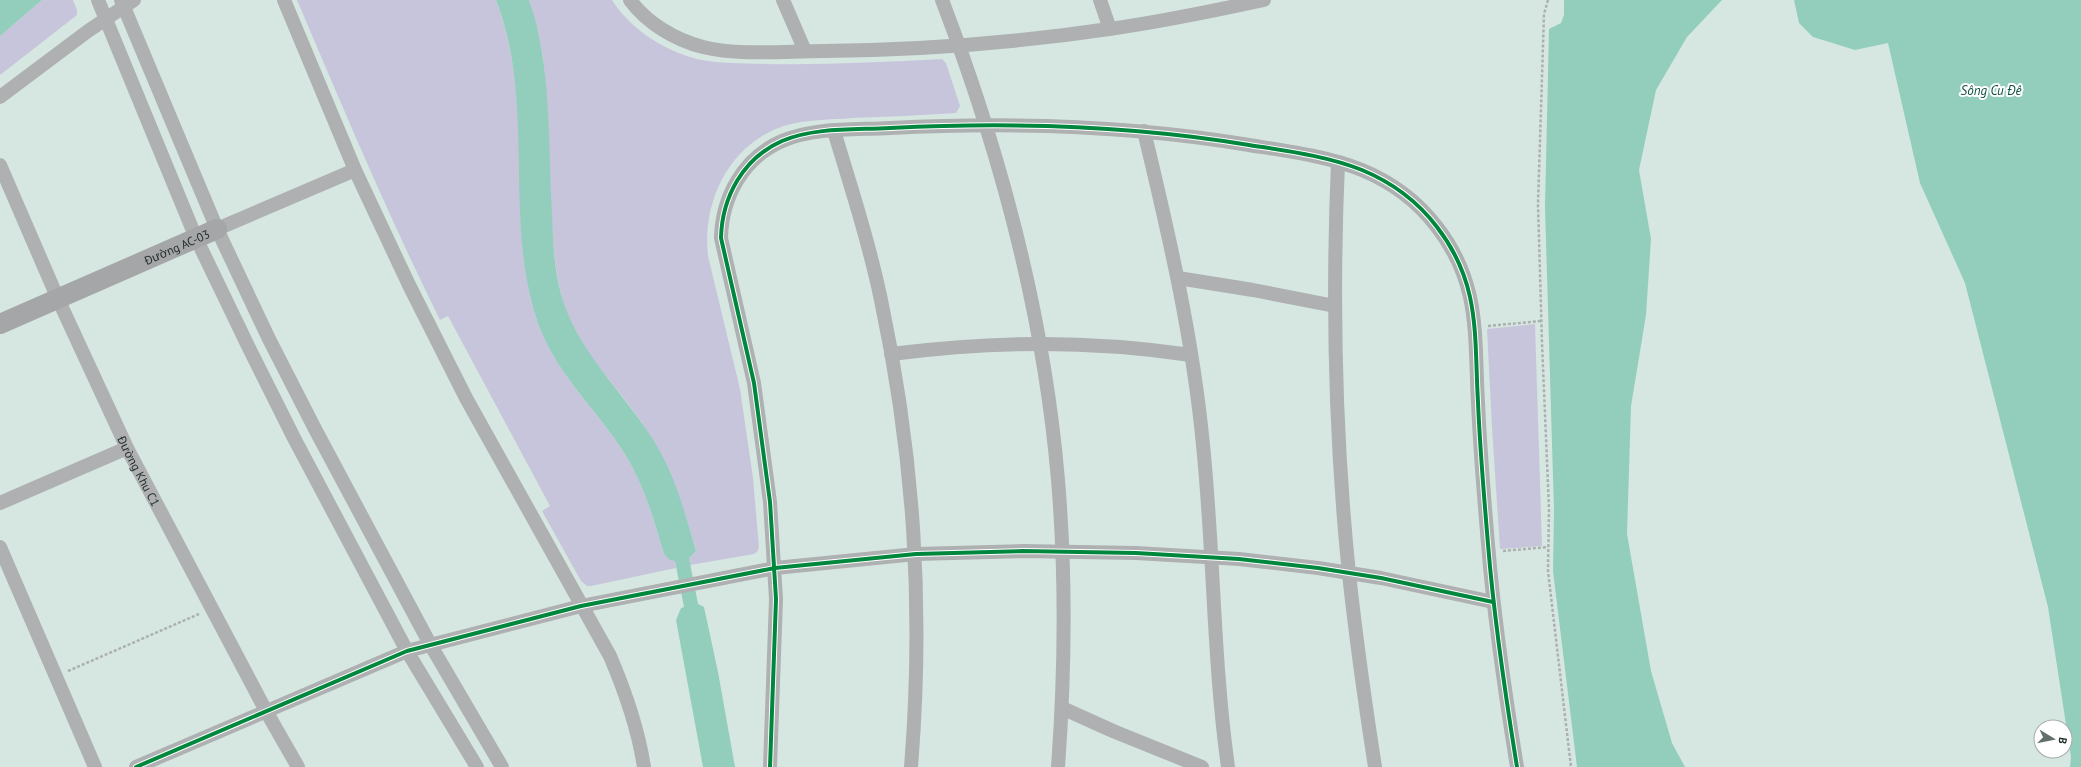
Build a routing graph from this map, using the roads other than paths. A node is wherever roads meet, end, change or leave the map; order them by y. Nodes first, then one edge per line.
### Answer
1 (98, 0) edge
2 (284, 0) edge
3 (630, 0) edge
4 (783, 0) edge
5 (942, 0) edge
6 (1100, 0) edge
7 (1264, 0) edge
8 (126, 2) edge
9 (105, 18) junction
10 (1110, 29) junction
11 (959, 46) junction
12 (805, 51) junction
13 (0, 97) edge
14 (986, 124) junction
15 (834, 131) junction
16 (1144, 132) junction
17 (1338, 162) junction
18 (0, 165) edge
19 (355, 170) junction
20 (216, 229) junction
21 (196, 238) junction
22 (1178, 278) junction
23 (58, 299) junction
24 (1335, 306) junction
25 (0, 324) edge
26 (1039, 343) junction
27 (892, 354) junction
28 (1191, 354) junction
29 (127, 448) junction
30 (0, 503) edge
31 (0, 547) edge
32 (1062, 550) junction
33 (916, 554) junction
34 (1210, 557) junction
35 (775, 568) junction
36 (1349, 573) junction
37 (1493, 602) junction
38 (581, 606) junction
39 (430, 644) junction
40 (407, 651) junction
41 (1062, 708) junction
42 (266, 712) junction
43 (95, 767) edge
44 (136, 767) edge
45 (298, 767) edge
46 (477, 767) edge
47 (502, 767) edge
48 (644, 767) edge
49 (770, 767) edge
50 (911, 767) edge
51 (1058, 767) edge
52 (1202, 767) edge
53 (1228, 767) edge
54 (1374, 767) edge
55 (1517, 767) edge

1 - 9 street
2 - 19 street
3 - 12 street
4 - 12 street
5 - 11 street
6 - 10 street
7 - 10 street
8 - 9 street
8 - 20 street
9 - 13 street
9 - 21 street
10 - 11 street
11 - 12 street
11 - 14 street
14 - 15 street
14 - 16 street
14 - 26 street
15 - 27 street
15 - 35 street
16 - 17 street
16 - 22 street
17 - 24 street
17 - 37 street
18 - 23 street, Đường Khu C1
19 - 20 street, Đường AC-03
19 - 38 street
20 - 21 street, Đường AC-03
20 - 39 street
21 - 23 street, Đường AC-03
21 - 40 street
22 - 24 street
22 - 28 street
23 - 25 street, Đường AC-03
23 - 29 street, Đường Khu C1
24 - 36 street
26 - 27 street
26 - 28 street
26 - 32 street
27 - 33 street
28 - 34 street
29 - 30 street
29 - 42 street, Đường Khu C1
31 - 43 street
32 - 33 street
32 - 34 street
32 - 41 street
33 - 35 street
33 - 50 street
34 - 36 street
34 - 53 street
35 - 38 street
35 - 49 street
36 - 37 street
36 - 54 street
37 - 55 street
38 - 39 street
38 - 48 street
39 - 40 street
39 - 47 street
40 - 42 street
40 - 46 street
41 - 51 street
41 - 52 street
42 - 44 street
42 - 45 street, Đường Khu C1

